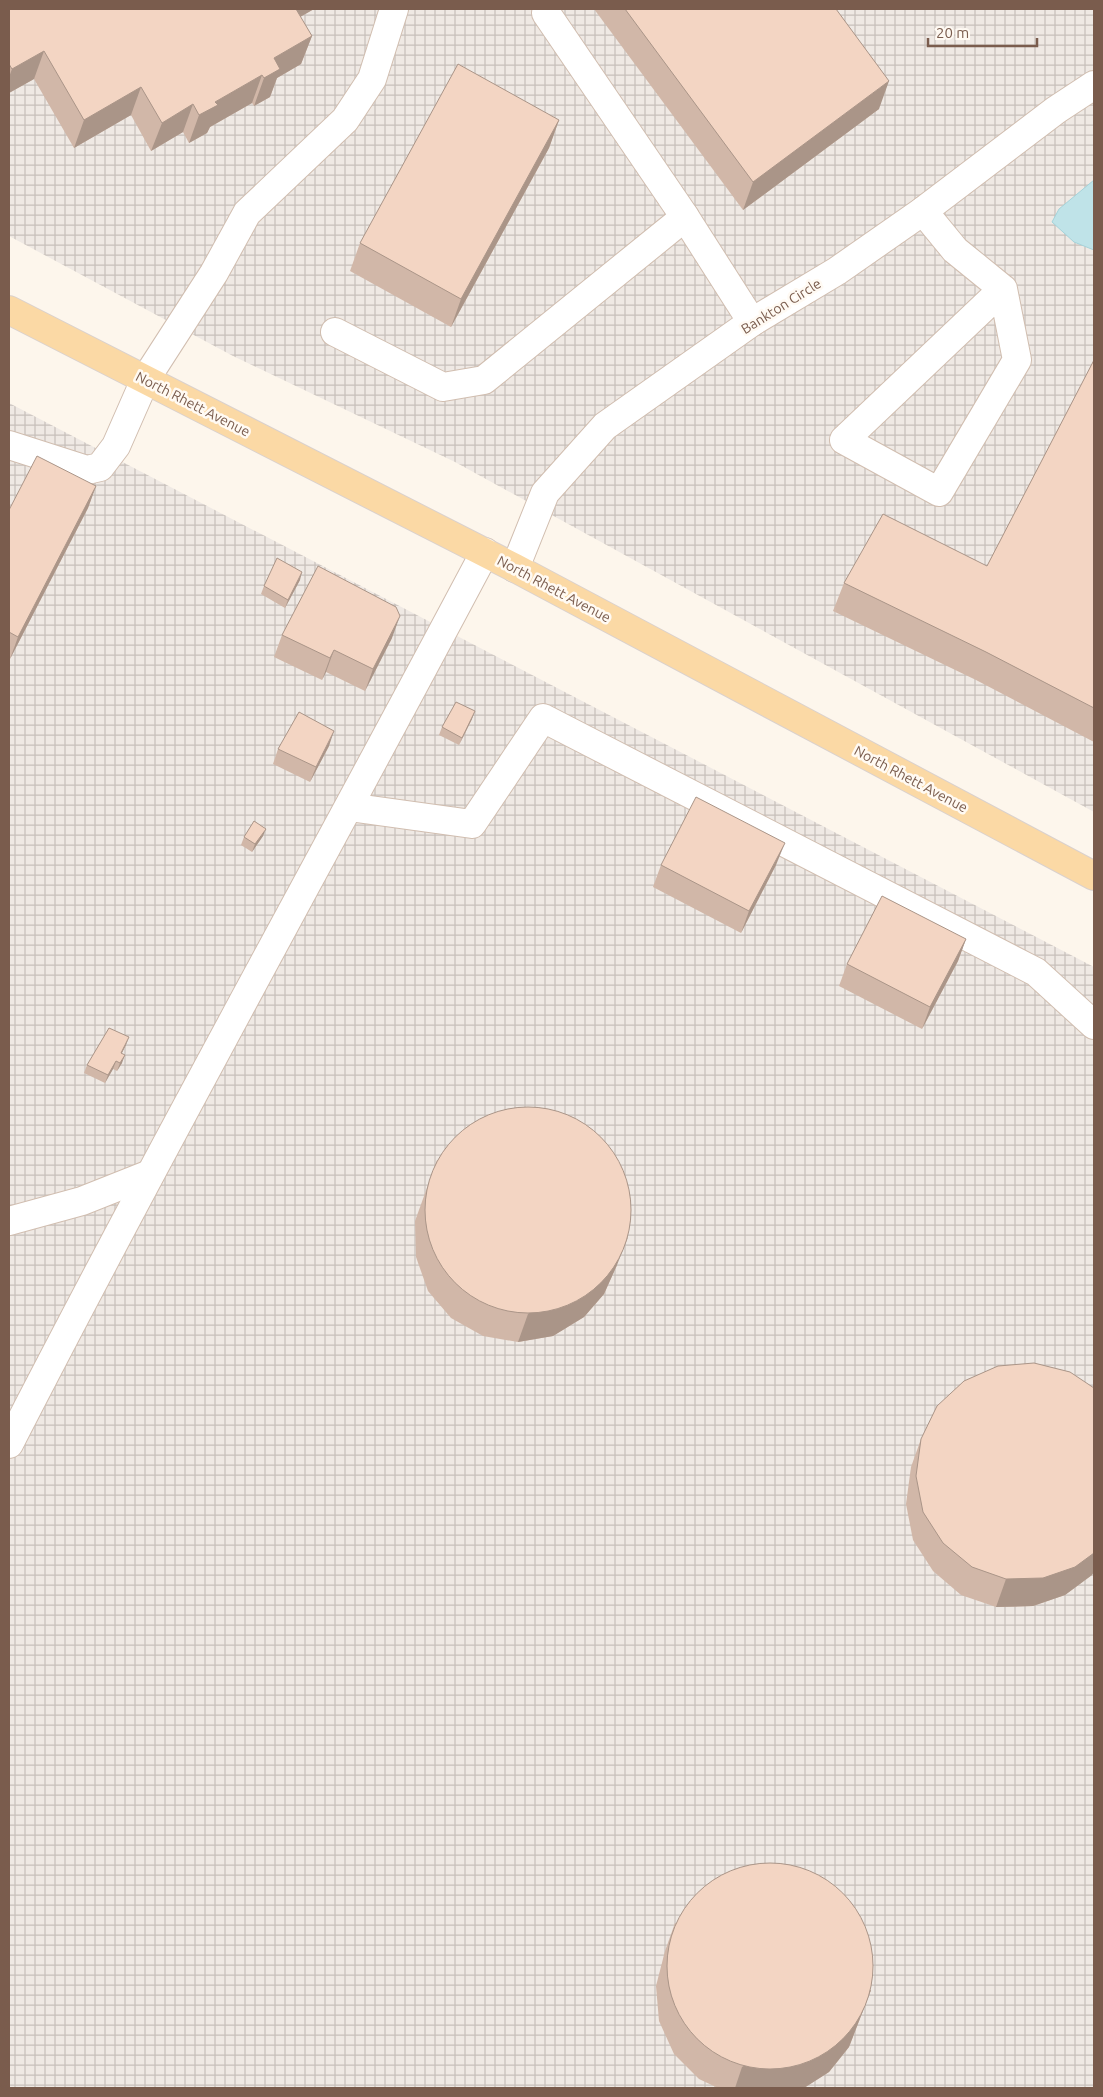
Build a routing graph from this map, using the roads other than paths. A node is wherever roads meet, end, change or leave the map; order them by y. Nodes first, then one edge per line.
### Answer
1 (394, 9) edge
2 (546, 13) dead end
3 (1094, 85) edge
4 (923, 211) junction
5 (685, 217) junction
6 (1003, 289) junction
7 (9, 310) edge
8 (752, 322) junction
9 (335, 332) dead end
10 (145, 380) junction
11 (9, 445) edge
12 (484, 552) junction
13 (515, 568) junction
14 (349, 807) junction
15 (1094, 876) edge
16 (1094, 1025) edge
17 (150, 1174) junction
18 (9, 1221) edge
19 (9, 1444) edge

1 - 10 street
2 - 5 street
3 - 4 street, Bankton Circle
4 - 6 street
4 - 8 street, Bankton Circle
5 - 8 street
5 - 9 street
6 - 6 street
7 - 10 main road, North Rhett Avenue
8 - 13 street, Bankton Circle
10 - 11 street
10 - 12 main road, North Rhett Avenue
12 - 13 main road, North Rhett Avenue
12 - 14 street
13 - 15 main road, North Rhett Avenue
14 - 16 street
14 - 17 street
17 - 18 street
17 - 19 street

